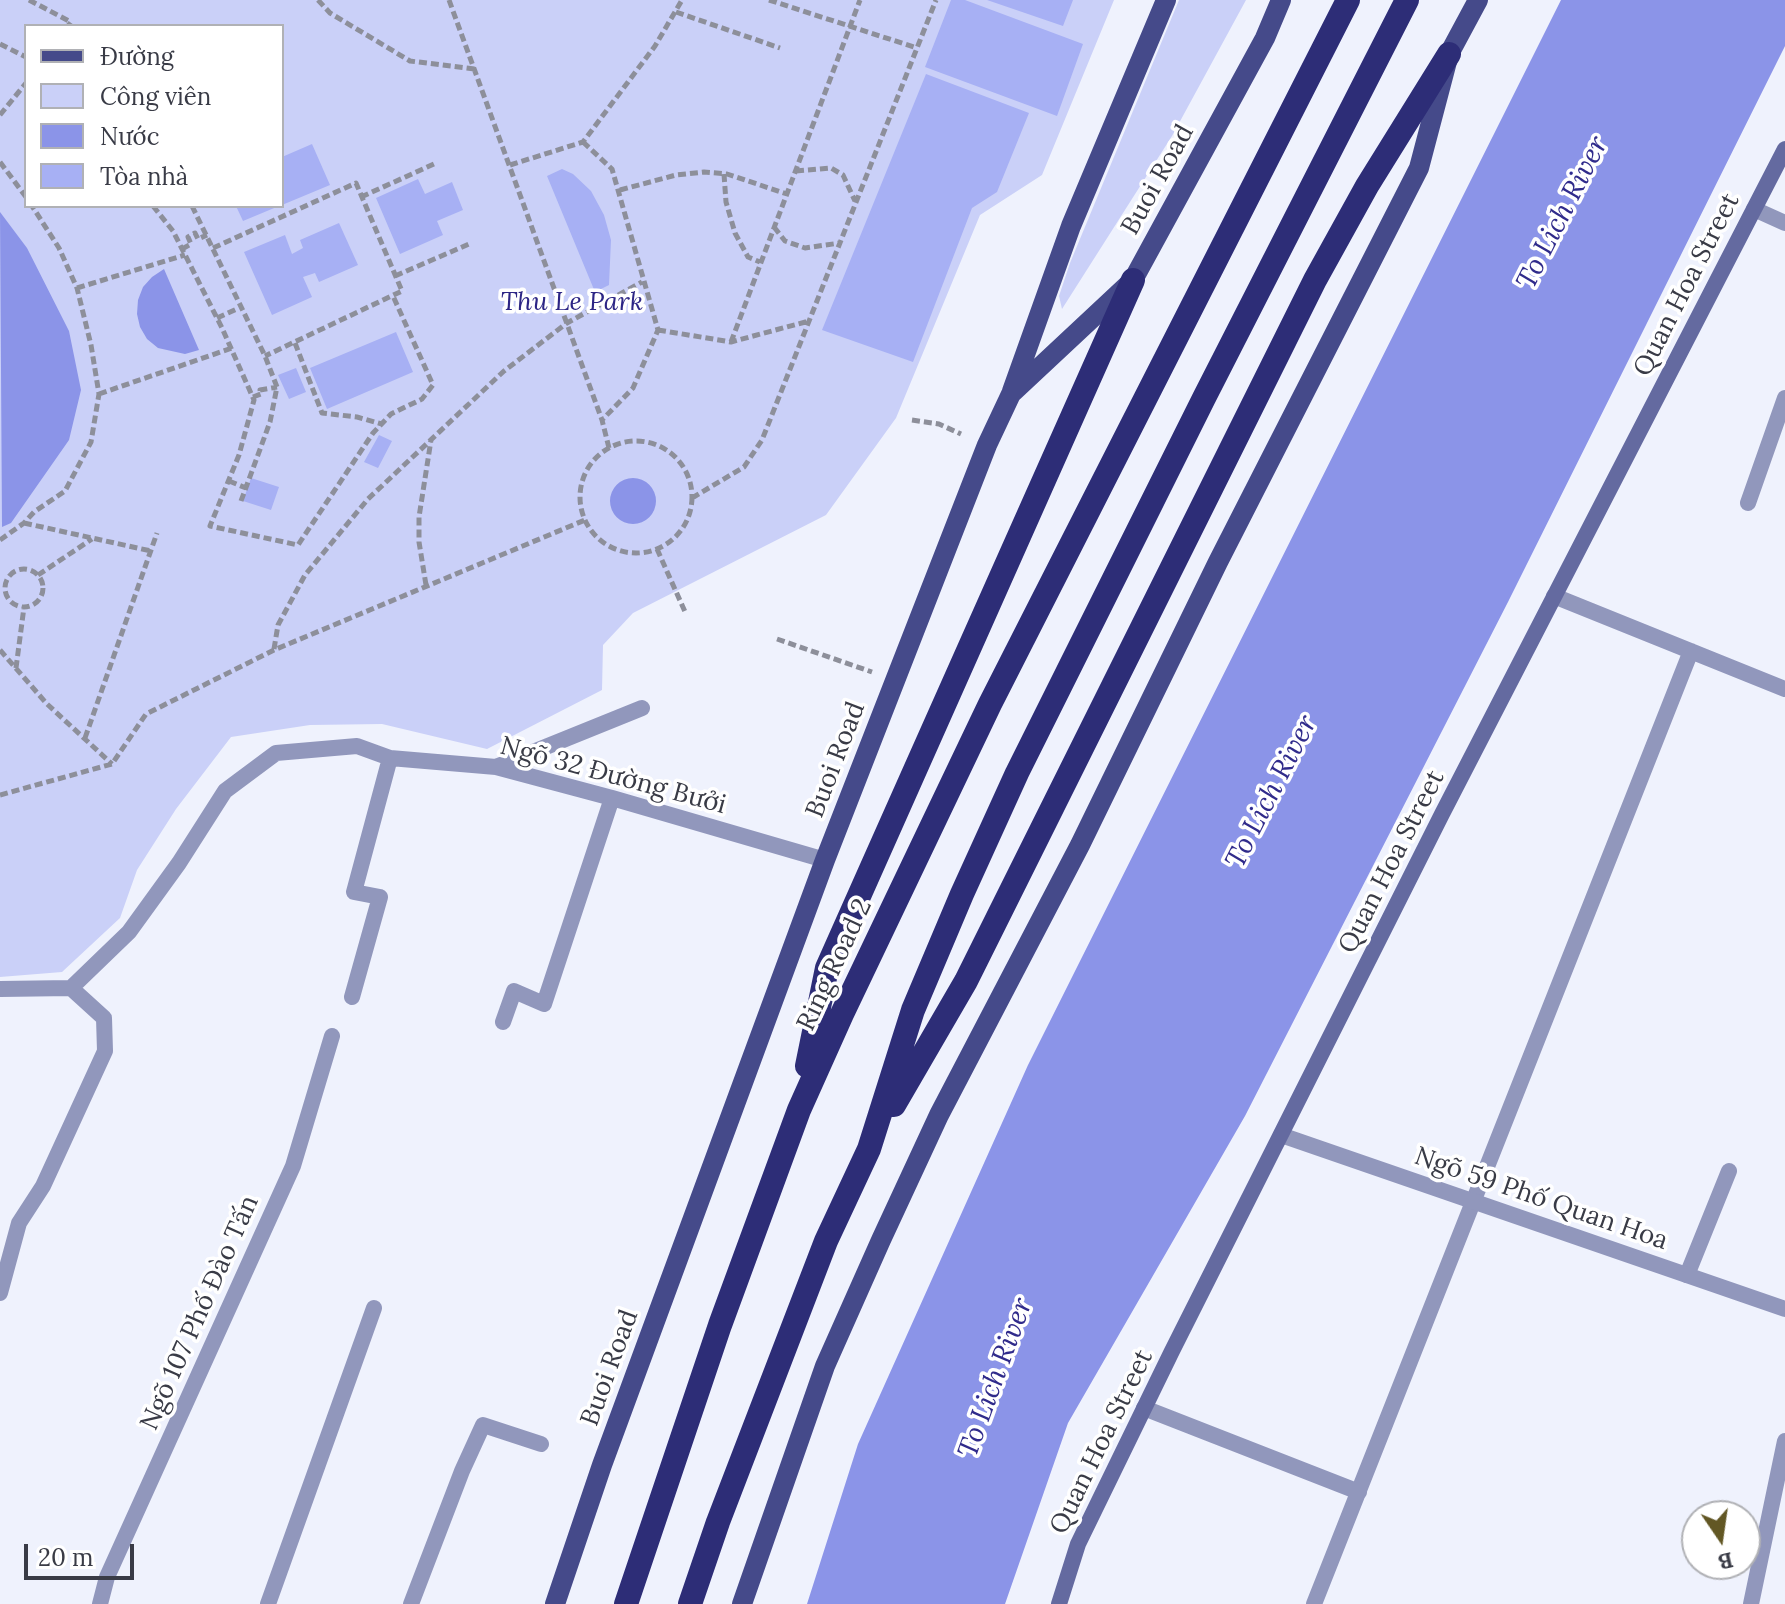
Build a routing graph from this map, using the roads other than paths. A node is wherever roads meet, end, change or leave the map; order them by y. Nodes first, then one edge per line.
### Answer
1 (1166, 0) edge
2 (1281, 0) edge
3 (1348, 0) edge
4 (1407, 0) edge
5 (1478, 0) edge
6 (1449, 54) junction
7 (1785, 149) edge
8 (1754, 209) junction
9 (1785, 223) edge
10 (1133, 280) junction
11 (1011, 394) junction
12 (1785, 398) edge
13 (1748, 503) dead end
14 (1554, 596) junction
15 (1691, 651) junction
16 (1785, 689) edge
17 (642, 708) dead end
18 (390, 758) junction
19 (496, 767) junction
20 (612, 798) junction
21 (825, 860) junction
22 (71, 988) junction
23 (0, 989) edge
24 (352, 997) dead end
25 (503, 1022) dead end
26 (332, 1036) dead end
27 (799, 1110) junction
28 (1281, 1135) junction
29 (869, 1149) junction
30 (1729, 1171) dead end
31 (1473, 1202) junction
32 (1687, 1275) junction
33 (0, 1293) edge
34 (374, 1308) dead end
35 (1785, 1309) edge
36 (1144, 1408) junction
37 (1785, 1441) edge
38 (541, 1444) dead end
39 (1359, 1492) junction
40 (100, 1604) edge
41 (268, 1604) edge
42 (411, 1604) edge
43 (555, 1604) edge
44 (626, 1604) edge
45 (690, 1604) edge
46 (742, 1604) edge
47 (1059, 1604) edge
48 (1314, 1604) edge
49 (1751, 1604) edge

1 - 11 main road
2 - 10 main road, Buoi Road
3 - 27 highway, Ring Road 2
4 - 29 highway
5 - 6 main road
6 - 29 highway
6 - 46 main road
7 - 8 main road, Quan Hoa Street
8 - 9 street
8 - 14 main road, Quan Hoa Street
10 - 11 main road, Buoi Road
10 - 27 highway
11 - 21 main road, Buoi Road
12 - 13 street
14 - 15 street
14 - 28 main road, Quan Hoa Street
15 - 16 street
15 - 31 street
17 - 19 street
18 - 19 street, Ngõ 32 Đường Bưởi
18 - 22 street, Ngõ 32 Đường Bưởi
18 - 24 street
19 - 20 street, Ngõ 32 Đường Bưởi
20 - 21 street, Ngõ 32 Đường Bưởi
20 - 25 street
21 - 43 main road, Buoi Road
22 - 23 street
22 - 33 street
26 - 40 street, Ngõ 107 Phố Đào Tấn
27 - 44 highway, Ring Road 2
28 - 31 street, Ngõ 59 Phố Quan Hoa
28 - 36 main road, Quan Hoa Street
29 - 45 highway
30 - 32 street
31 - 32 street, Ngõ 59 Phố Quan Hoa
31 - 39 street
32 - 35 street, Ngõ 59 Phố Quan Hoa
34 - 41 street
36 - 39 street
36 - 47 main road, Quan Hoa Street
37 - 49 street
38 - 42 street
39 - 48 street

